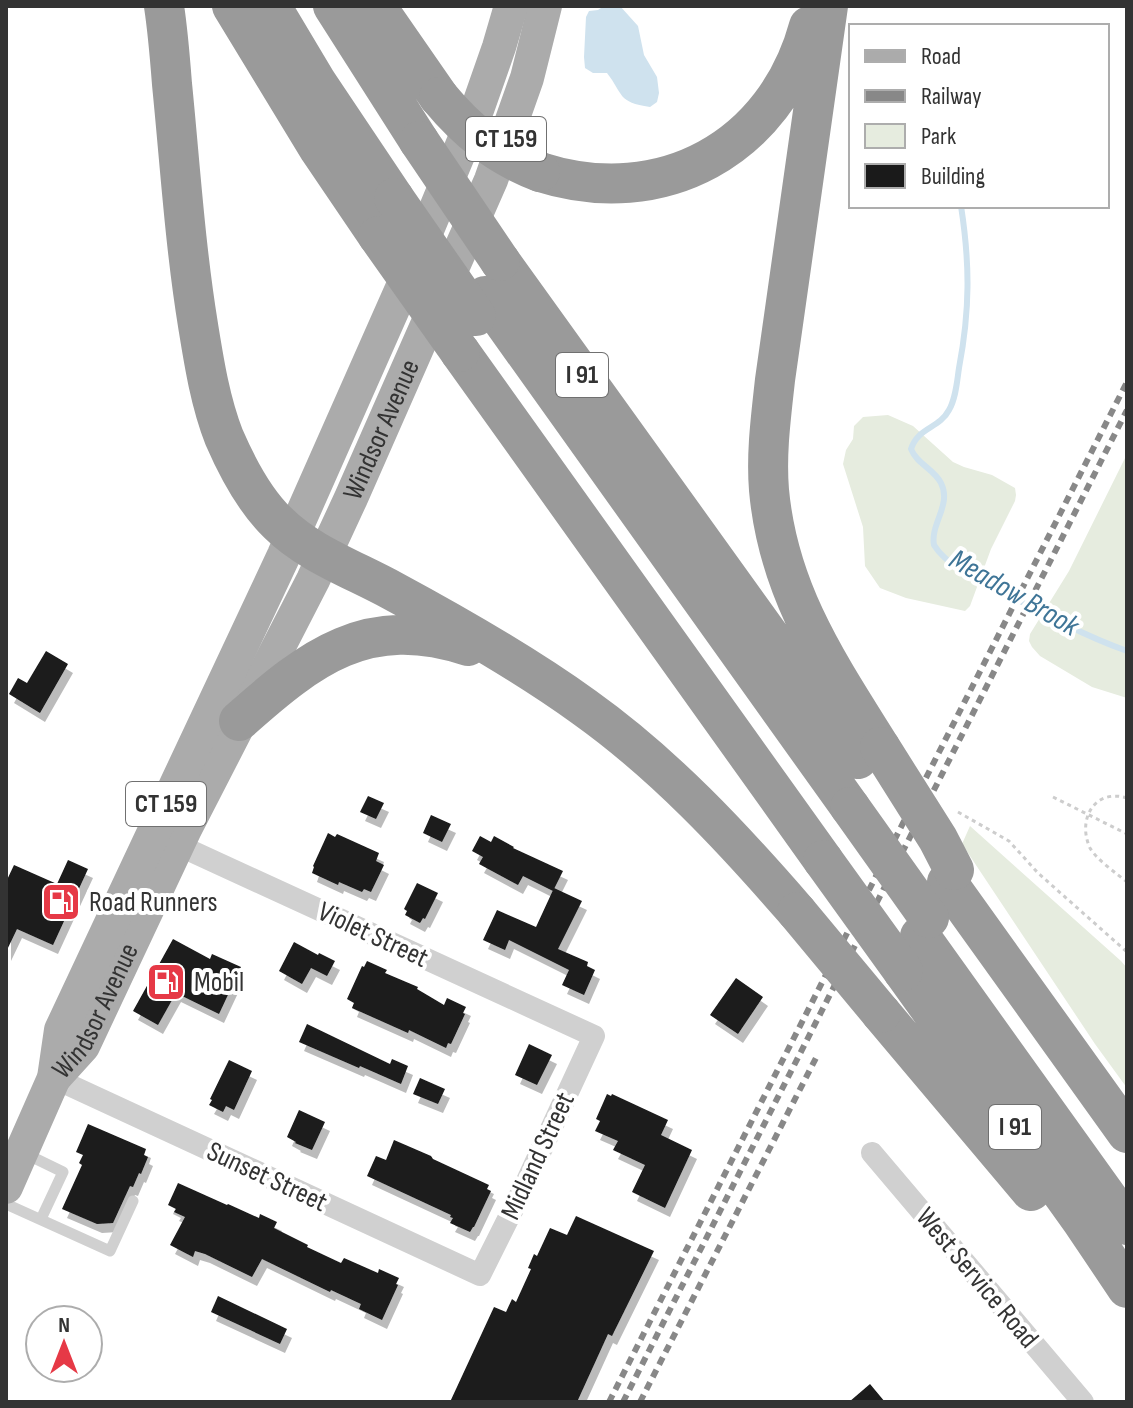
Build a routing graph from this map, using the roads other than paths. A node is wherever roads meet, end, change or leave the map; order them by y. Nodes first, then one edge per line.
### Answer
1 (164, 6) edge
2 (232, 6) edge
3 (271, 6) edge
4 (293, 6) edge
5 (333, 6) edge
6 (376, 6) edge
7 (511, 6) edge
8 (545, 6) edge
9 (812, 6) edge
10 (828, 6) edge
11 (398, 189) junction
12 (308, 545) junction
13 (528, 669) junction
14 (225, 715) junction
15 (873, 760) junction
16 (838, 831) junction
17 (165, 839) junction
18 (917, 942) junction
19 (594, 1036) joint
20 (54, 1078) junction
21 (1127, 1133) edge
22 (22, 1152) junction
23 (872, 1153) dead end
24 (6, 1187) edge
25 (1127, 1192) edge
26 (133, 1201) dead end
27 (6, 1204) edge
28 (41, 1219) junction
29 (1127, 1225) edge
30 (480, 1275) joint
31 (1126, 1286) edge
32 (1083, 1402) edge

1 - 12 highway
2 - 16 highway, I 91, bridge
3 - 11 highway
4 - 11 highway
5 - 15 highway, I 91, bridge
6 - 9 highway, bridge
7 - 12 main road, Windsor Avenue / CT 159
8 - 12 main road, Windsor Avenue / CT 159
10 - 15 highway
11 - 16 highway
12 - 13 highway
12 - 14 main road, Windsor Avenue / CT 159
13 - 14 highway
13 - 31 highway, bridge
14 - 17 main road, Windsor Avenue / CT 159
15 - 21 highway, I 91
16 - 18 highway, bridge
16 - 18 highway, I 91, bridge
17 - 19 street, Violet Street
17 - 20 main road, Windsor Avenue / CT 159
18 - 25 highway
18 - 29 highway
18 - 31 highway, I 91
19 - 30 street, Midland Street
20 - 22 main road, CT 159
20 - 30 street, Sunset Street
22 - 24 main road, CT 159
22 - 28 lane
23 - 32 street, West Service Road
26 - 28 lane
27 - 28 lane

